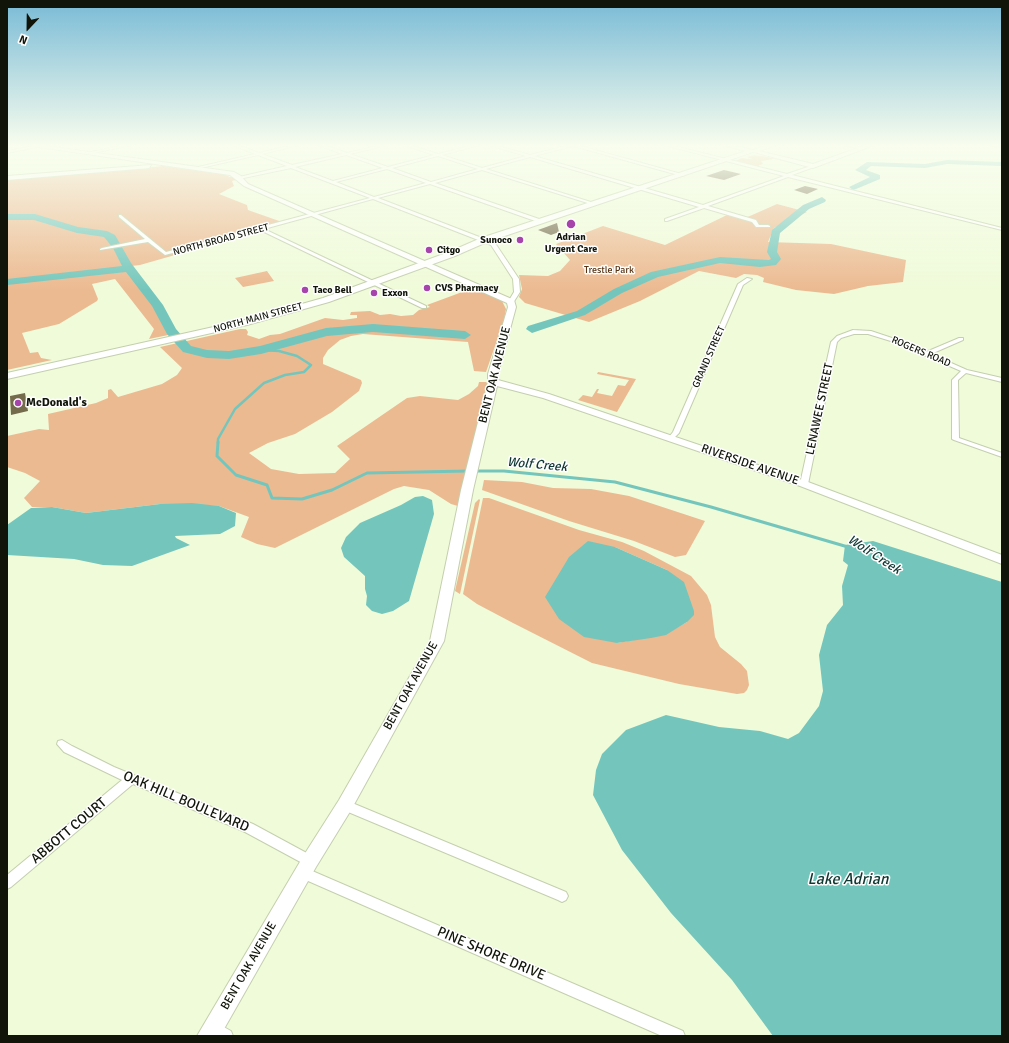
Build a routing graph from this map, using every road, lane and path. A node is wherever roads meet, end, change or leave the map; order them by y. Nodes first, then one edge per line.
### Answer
1 (263, 193) edge
2 (360, 193) edge
3 (398, 193) edge
4 (459, 193) edge
5 (557, 193) edge
6 (628, 193) edge
7 (652, 193) edge
8 (741, 193) edge
9 (856, 193) edge
10 (376, 199) junction
11 (593, 204) junction
12 (702, 207) junction
13 (313, 215) junction
14 (121, 216) dead end
15 (666, 220) dead end
16 (540, 221) junction
17 (768, 226) dead end
18 (261, 229) junction
19 (1002, 229) edge
20 (149, 240) junction
21 (484, 240) junction
22 (102, 249) dead end
23 (426, 264) junction
24 (749, 279) dead end
25 (372, 283) junction
26 (511, 302) junction
27 (424, 307) dead end
28 (839, 337) joint
29 (961, 339) dead end
30 (926, 354) junction
31 (965, 371) junction
32 (7, 376) edge
33 (1002, 380) edge
34 (493, 382) junction
35 (672, 438) junction
36 (1002, 455) edge
37 (804, 484) junction
38 (1002, 560) edge
39 (62, 744) dead end
40 (131, 779) junction
41 (345, 805) junction
42 (306, 867) junction
43 (7, 883) edge
44 (562, 896) dead end
45 (216, 1033) edge
46 (678, 1036) edge

1 - 13 street
2 - 10 street, BENT OAK AVENUE
3 - 10 street, NORTH BROAD STREET
4 - 16 street
5 - 11 street
6 - 11 main road, NORTH MAIN STREET
7 - 12 street
8 - 12 street
9 - 19 street
10 - 13 street, NORTH BROAD STREET
10 - 21 street, BENT OAK AVENUE
11 - 16 main road, NORTH MAIN STREET
12 - 15 street
12 - 17 street
13 - 18 street, NORTH BROAD STREET
13 - 23 street
14 - 20 street, NORTH BROAD STREET
16 - 21 main road, NORTH MAIN STREET
18 - 20 street, NORTH BROAD STREET
18 - 25 street
20 - 22 street
21 - 23 main road, NORTH MAIN STREET
21 - 26 street, BENT OAK AVENUE
23 - 25 main road, NORTH MAIN STREET
23 - 26 street
24 - 35 street, GRAND STREET
25 - 27 street
25 - 32 main road, NORTH MAIN STREET
26 - 34 street, BENT OAK AVENUE
28 - 30 street, ROGERS ROAD
28 - 37 street, LENAWEE STREET
29 - 30 street
30 - 31 street, ROGERS ROAD
31 - 33 street, ROGERS ROAD
31 - 36 street
34 - 35 street, RIVERSIDE AVENUE
34 - 41 street, BENT OAK AVENUE
35 - 37 street, RIVERSIDE AVENUE
37 - 38 street, RIVERSIDE AVENUE
39 - 40 street, OAK HILL BOULEVARD
40 - 42 street, OAK HILL BOULEVARD
40 - 43 street, ABBOTT COURT
41 - 42 street, BENT OAK AVENUE
41 - 44 street
42 - 45 street, BENT OAK AVENUE
42 - 46 street, PINE SHORE DRIVE

